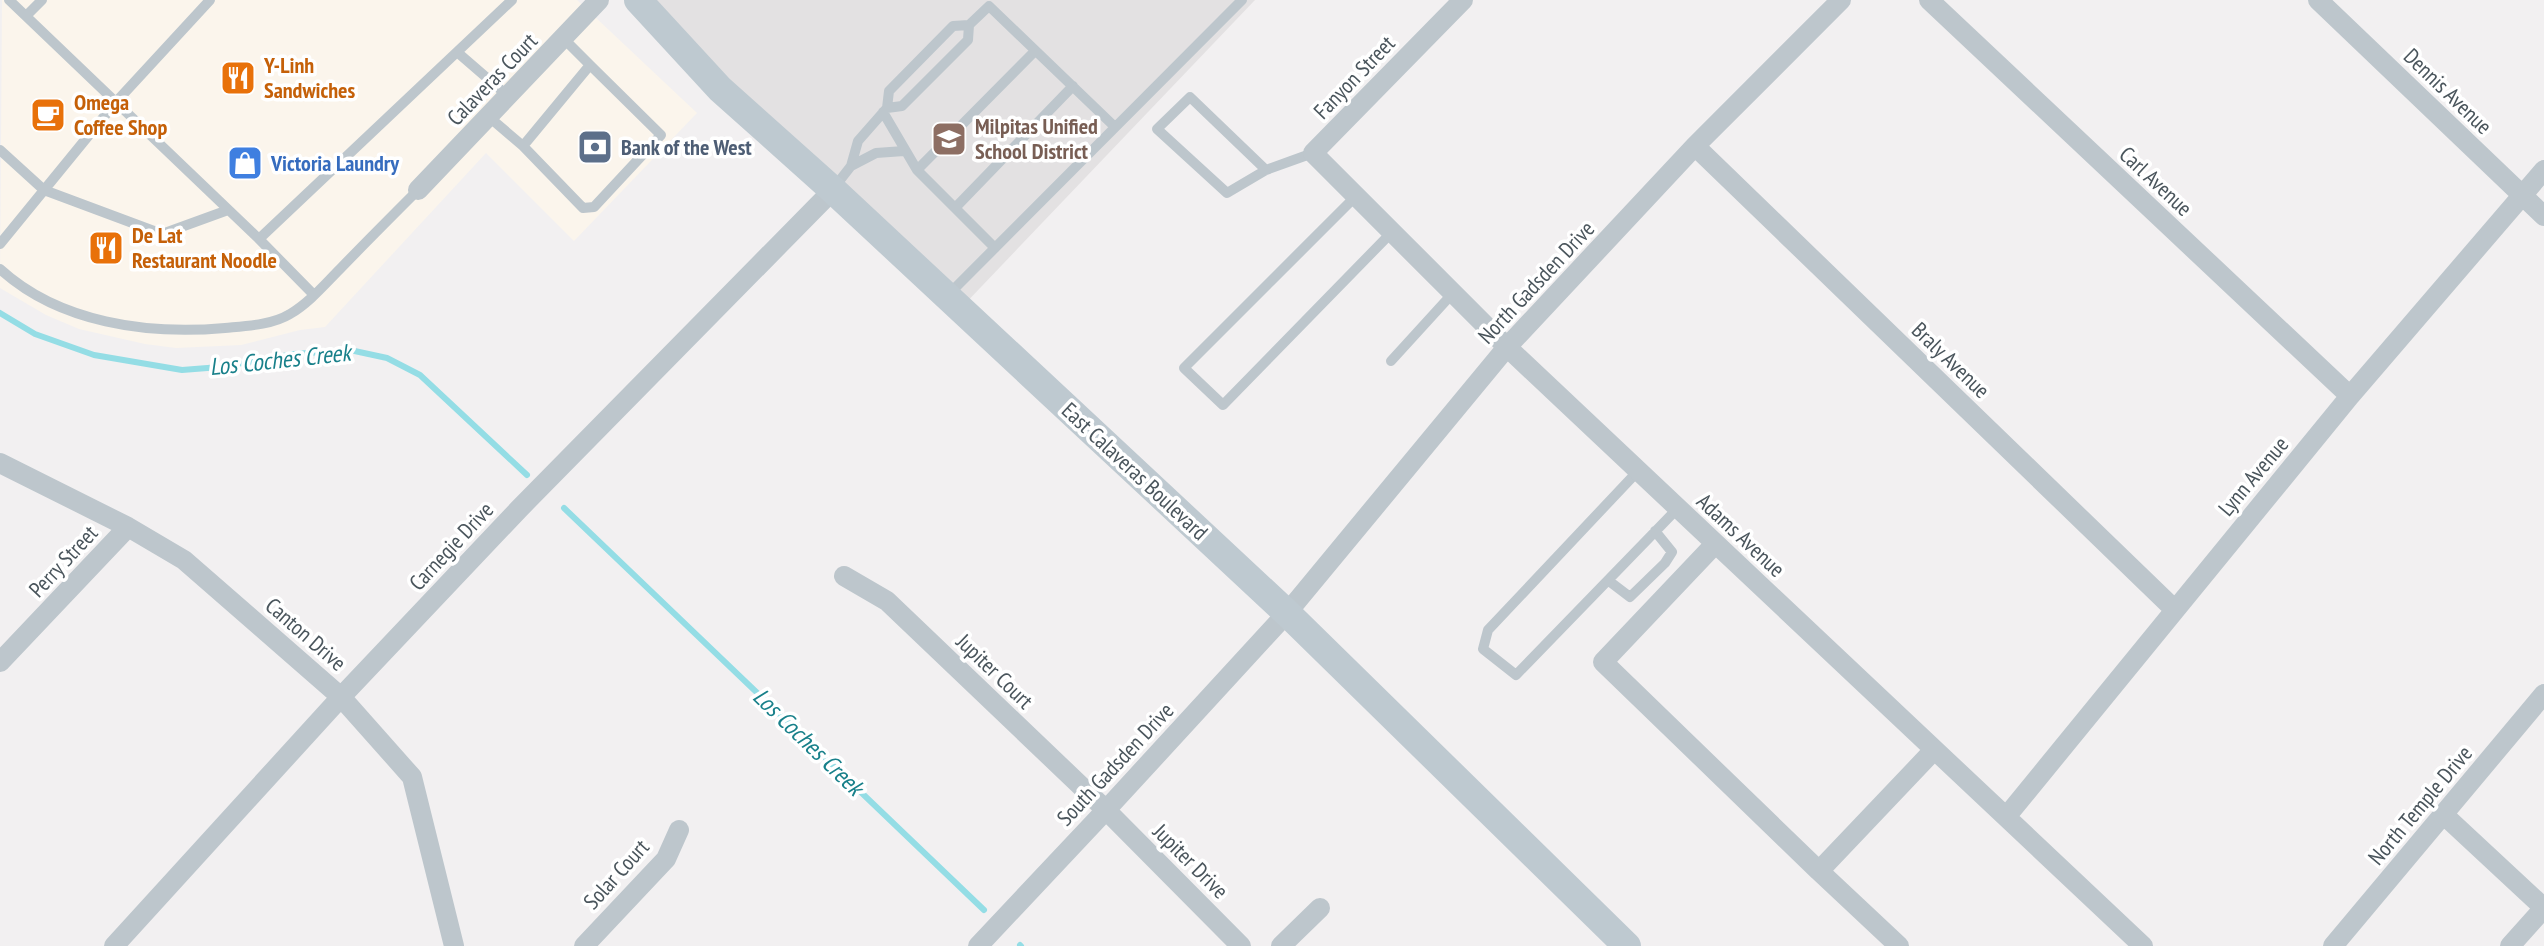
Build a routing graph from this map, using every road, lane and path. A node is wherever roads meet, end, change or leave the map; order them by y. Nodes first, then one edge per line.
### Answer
1 (9, 0) edge
2 (42, 0) edge
3 (210, 0) edge
4 (512, 0) edge
5 (599, 0) edge
6 (1242, 0) edge
7 (1463, 0) edge
8 (1841, 0) edge
9 (1929, 0) edge
10 (2318, 0) edge
11 (634, 1) edge
12 (26, 16) junction
13 (969, 25) junction
14 (563, 38) junction
15 (1035, 51) junction
16 (457, 52) junction
17 (590, 65) junction
18 (1073, 86) junction
19 (509, 97) junction
20 (116, 102) junction
21 (885, 110) junction
22 (489, 117) junction
23 (1115, 127) junction
24 (523, 146) junction
25 (1695, 146) junction
26 (0, 150) edge
27 (904, 151) junction
28 (1313, 153) junction
29 (851, 166) junction
30 (917, 170) junction
31 (1266, 170) junction
32 (2544, 170) edge
33 (44, 190) junction
34 (418, 190) joint
35 (833, 190) junction
36 (2521, 194) junction
37 (1356, 196) junction
38 (955, 208) junction
39 (228, 210) junction
40 (2544, 216) edge
41 (1392, 232) junction
42 (259, 239) junction
43 (0, 244) edge
44 (995, 248) junction
45 (0, 269) edge
46 (1453, 293) junction
47 (314, 295) junction
48 (947, 296) junction
49 (1507, 347) junction
50 (1391, 361) dead end
51 (2350, 396) junction
52 (0, 463) edge
53 (1638, 471) junction
54 (1678, 508) junction
55 (128, 527) junction
56 (1655, 531) junction
57 (1715, 544) junction
58 (844, 576) dead end
59 (1609, 581) junction
60 (2174, 609) junction
61 (1287, 613) junction
62 (0, 662) edge
63 (2544, 694) edge
64 (341, 697) junction
65 (1934, 750) junction
66 (1106, 810) junction
67 (2444, 815) junction
68 (2006, 817) junction
69 (679, 830) dead end
70 (1819, 871) junction
71 (1320, 908) dead end
72 (2544, 908) edge
73 (114, 946) edge
74 (454, 946) edge
75 (584, 946) edge
76 (978, 946) edge
77 (1241, 946) edge
78 (1281, 946) edge
79 (1627, 946) edge
80 (1899, 946) edge
81 (2143, 946) edge
82 (2333, 946) edge
83 (2510, 946) edge

1 - 12 lane
2 - 12 lane
3 - 20 lane
4 - 16 lane
5 - 14 street, Calaveras Court
6 - 23 lane
7 - 28 street, Fanyon Street
8 - 25 street, North Gadsden Drive
9 - 51 street, Carl Avenue
10 - 36 street, Dennis Avenue
11 - 35 main road, East Calaveras Boulevard
12 - 20 lane
13 - 15 lane
13 - 21 lane
13 - 21 lane
14 - 17 lane
14 - 19 street, Calaveras Court
15 - 18 lane
15 - 30 lane
16 - 19 lane
16 - 42 lane
17 - 24 lane
17 - 24 lane
18 - 23 lane
18 - 38 lane
19 - 22 street, Calaveras Court
20 - 33 lane
20 - 39 lane
21 - 27 lane
21 - 29 lane
22 - 24 lane
22 - 34 street, Calaveras Court
23 - 44 lane
25 - 49 street, North Gadsden Drive
25 - 60 street, Braly Avenue
26 - 33 lane
27 - 29 lane
27 - 30 lane
28 - 31 lane
28 - 37 street, Adams Avenue
29 - 35 lane
30 - 38 lane
31 - 31 lane
32 - 36 street, Lynn Avenue
33 - 39 lane
33 - 43 lane
34 - 47 lane
35 - 48 main road, East Calaveras Boulevard
35 - 64 street, Carnegie Drive
36 - 40 street, Dennis Avenue
36 - 51 street, Lynn Avenue
37 - 41 street, Adams Avenue
37 - 41 lane
38 - 44 lane
39 - 42 lane
41 - 46 street, Adams Avenue
42 - 47 lane
44 - 48 lane
45 - 47 lane
46 - 49 street, Adams Avenue
46 - 50 lane
48 - 61 main road, East Calaveras Boulevard
49 - 53 street, Adams Avenue
49 - 61 street, North Gadsden Drive
51 - 60 street, Lynn Avenue
52 - 55 street, Canton Drive
53 - 54 street, Adams Avenue
53 - 59 lane
54 - 56 lane
54 - 57 street, Adams Avenue
55 - 62 street, Perry Street
55 - 64 street, Canton Drive
56 - 59 lane
56 - 59 lane
57 - 65 street, Adams Avenue
57 - 70 street
58 - 66 street, Jupiter Court
60 - 68 street, Lynn Avenue
61 - 66 street, South Gadsden Drive
61 - 79 main road, East Calaveras Boulevard
63 - 67 street, North Temple Drive
64 - 73 street, Carnegie Drive
64 - 74 street, Canton Drive
65 - 68 street, Adams Avenue
65 - 70 street
66 - 76 street, South Gadsden Drive
66 - 77 street, Jupiter Drive
67 - 72 street
67 - 82 street, North Temple Drive
68 - 81 street, Adams Avenue
69 - 75 street, Solar Court
70 - 80 street
71 - 78 street
72 - 83 street

